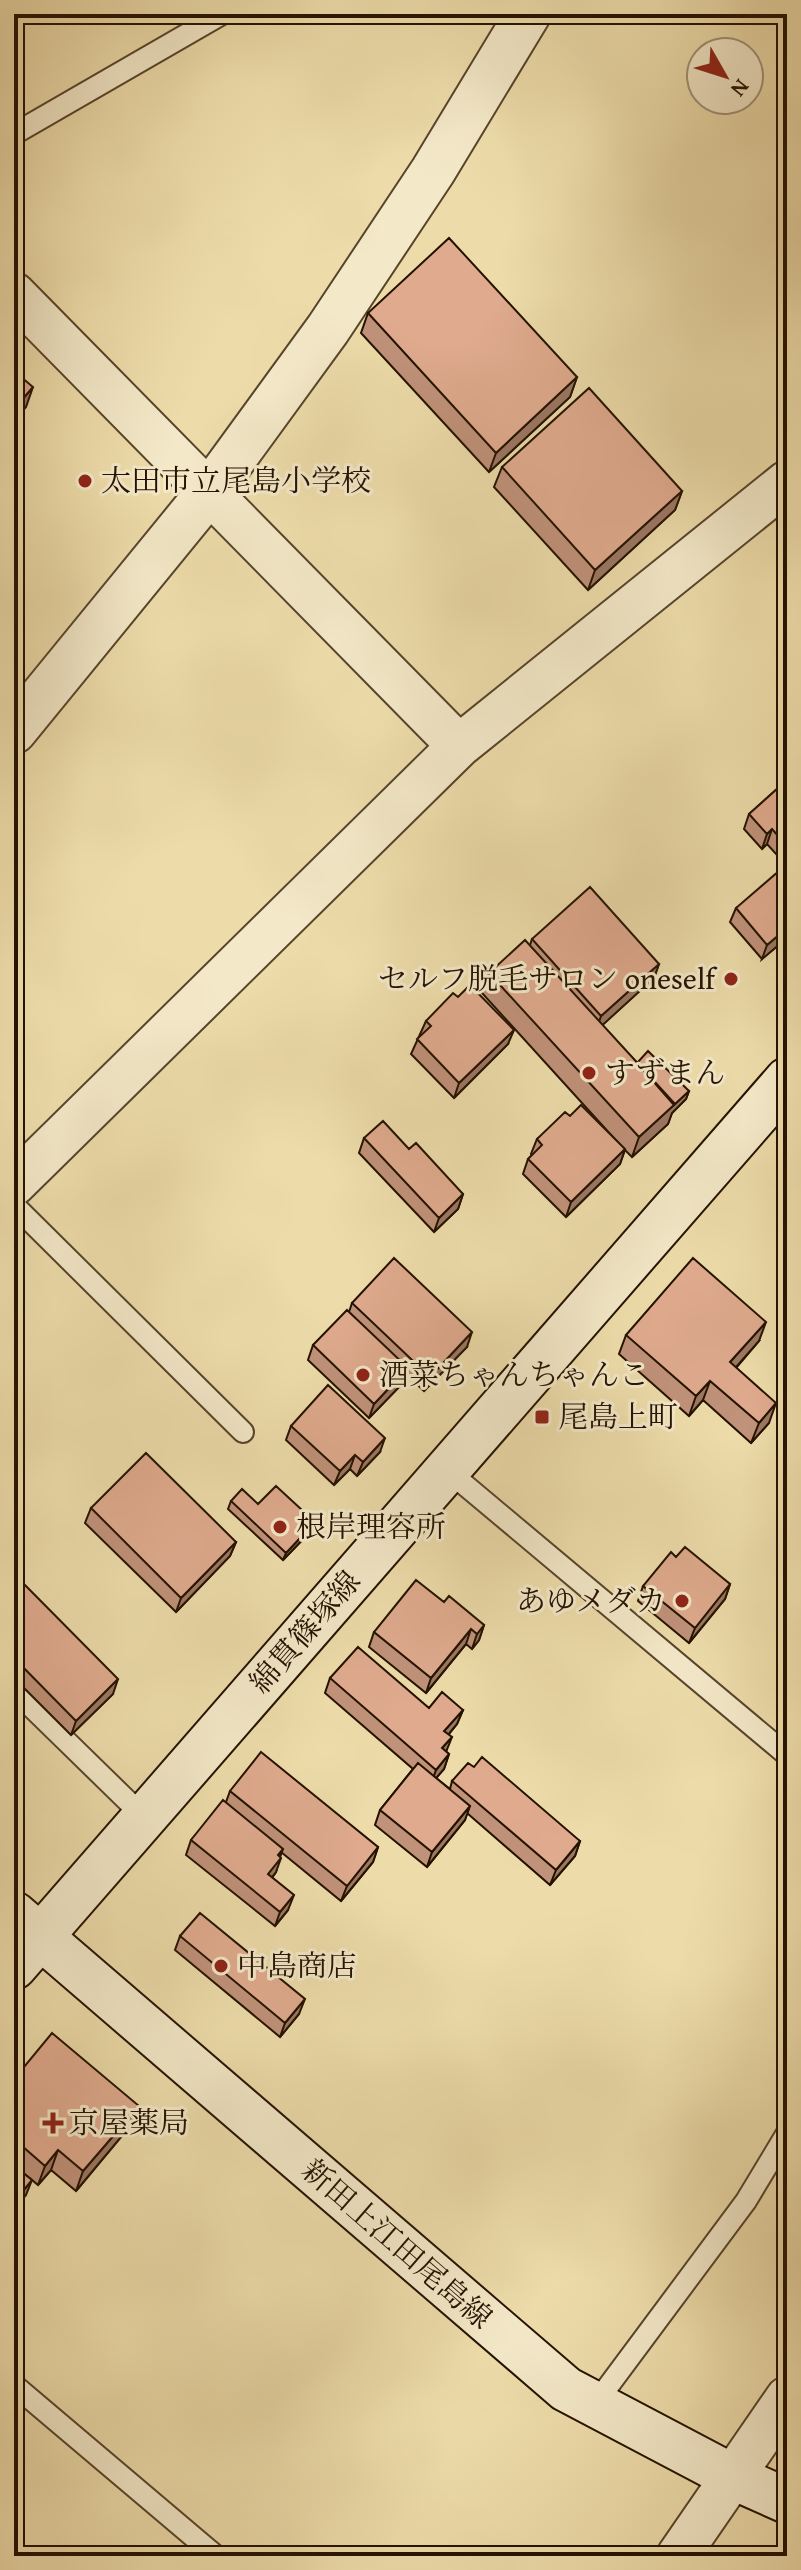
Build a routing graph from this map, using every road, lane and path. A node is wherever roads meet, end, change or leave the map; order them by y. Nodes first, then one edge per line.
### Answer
1 (222, 14) edge
2 (528, 14) edge
3 (14, 134) edge
4 (14, 294) edge
5 (787, 482) edge
6 (210, 491) junction
7 (14, 731) edge
8 (459, 746) junction
9 (787, 1080) edge
10 (14, 1184) edge
11 (14, 1205) edge
12 (243, 1432) dead end
13 (447, 1470) junction
14 (14, 1690) edge
15 (787, 1755) edge
16 (144, 1817) junction
17 (23, 1939) edge
18 (787, 2133) edge
19 (14, 2385) edge
20 (787, 2398) edge
21 (595, 2404) junction
22 (733, 2477) junction
23 (787, 2501) edge
24 (216, 2556) edge
25 (678, 2556) edge

1 - 3 lane
2 - 6 main road
4 - 6 street
5 - 8 street
6 - 7 main road
6 - 8 street
8 - 10 street
9 - 13 main road, 綿貫篠塚線
11 - 12 lane
13 - 15 lane
13 - 16 main road, 綿貫篠塚線
14 - 16 lane
16 - 17 main road, 綿貫篠塚線
17 - 21 main road, 新田上江田尾島線
18 - 21 lane
19 - 24 lane
20 - 22 street
21 - 22 main road, 新田上江田尾島線
22 - 23 main road, 新田上江田尾島線
22 - 25 street

